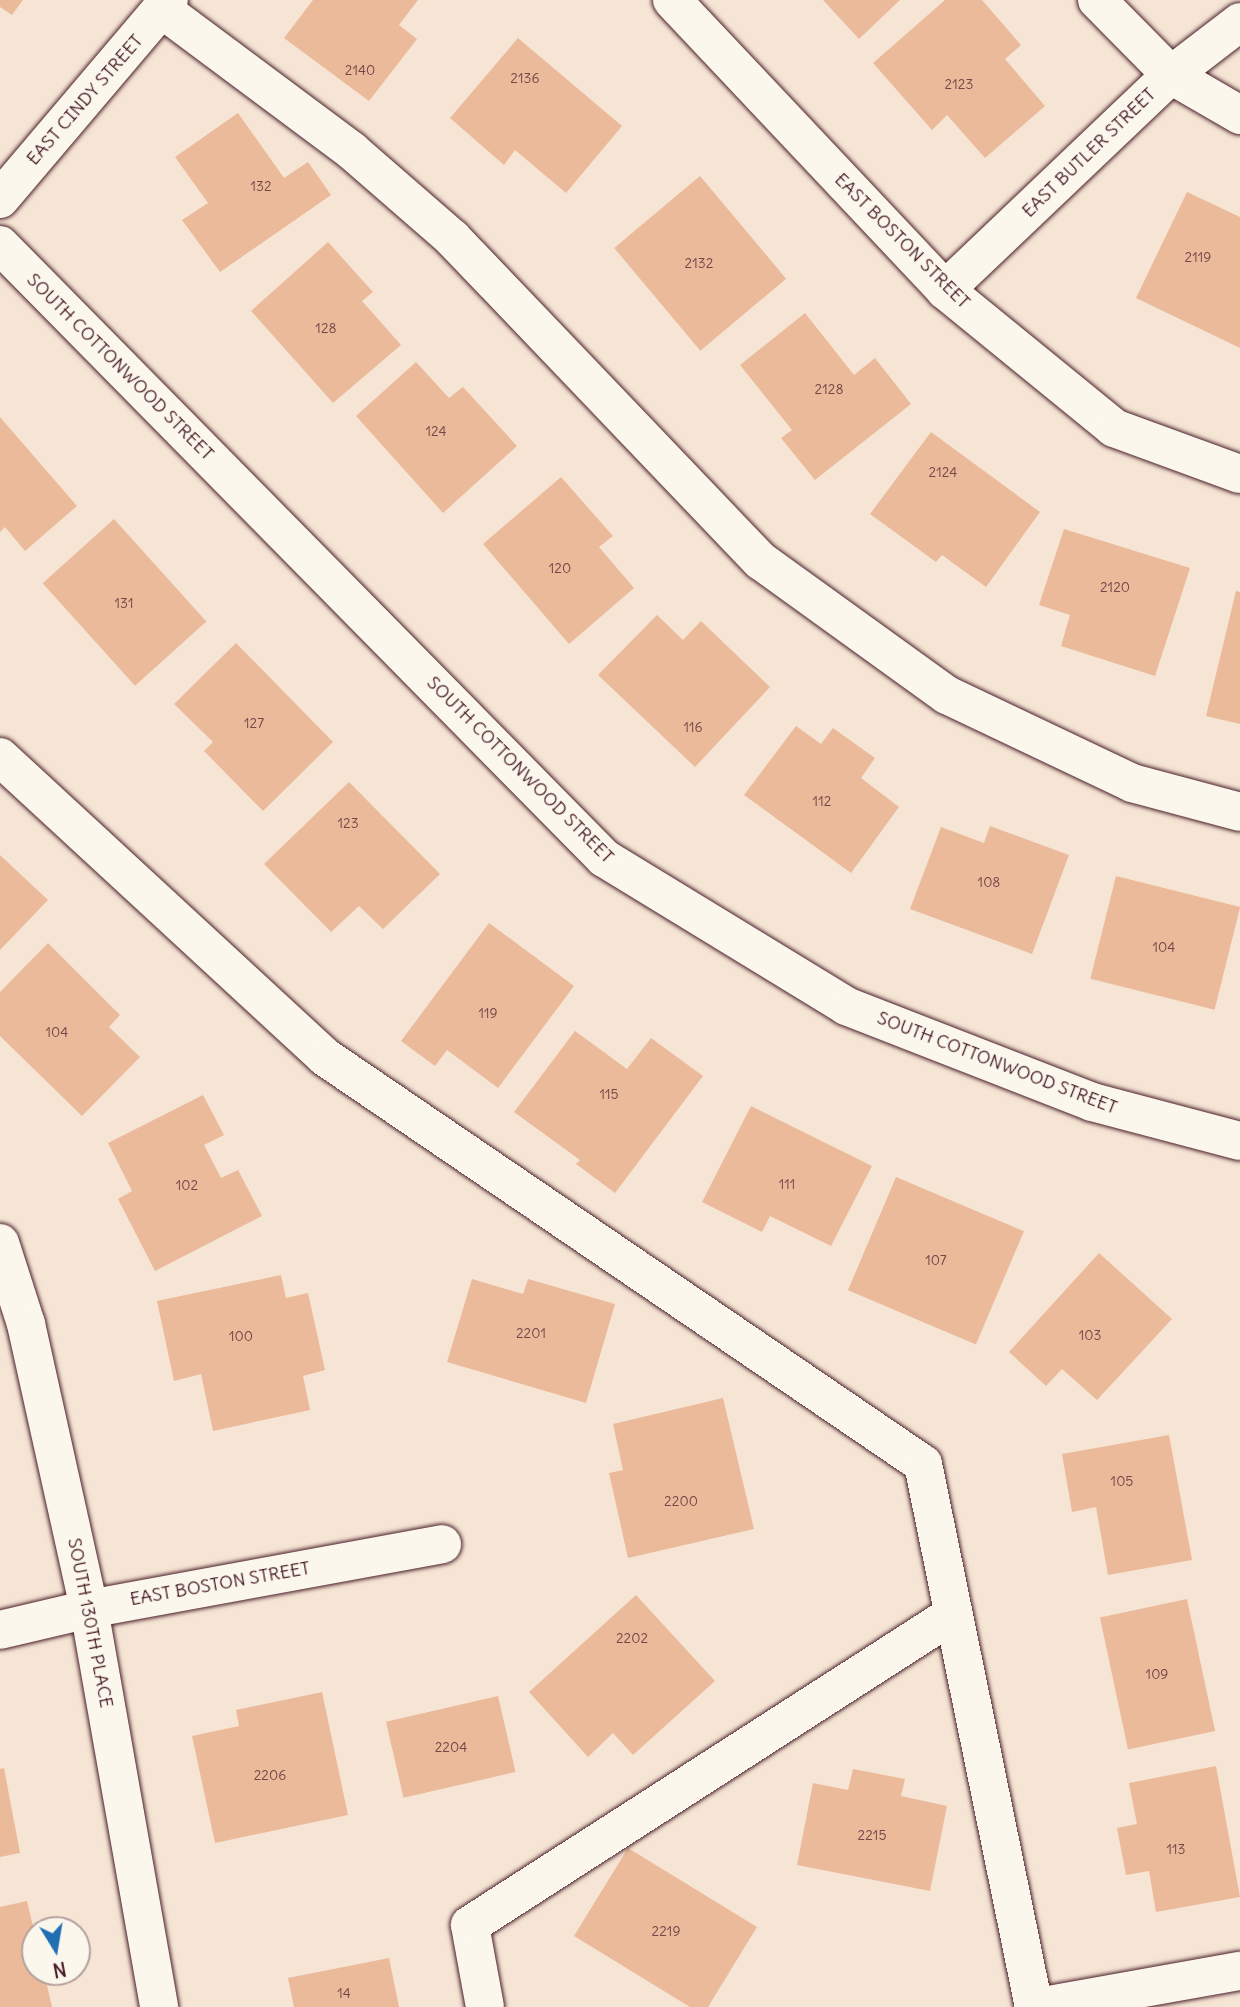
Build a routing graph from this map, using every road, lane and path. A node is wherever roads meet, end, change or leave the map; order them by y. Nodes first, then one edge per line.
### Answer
1 (672, 0) edge
2 (1097, 0) edge
3 (166, 5) edge
4 (1240, 22) edge
5 (1171, 75) junction
6 (1240, 115) edge
7 (0, 199) edge
8 (0, 245) edge
9 (945, 290) junction
10 (1240, 474) edge
11 (0, 757) edge
12 (1240, 812) edge
13 (1240, 1141) edge
14 (0, 1243) edge
15 (442, 1544) dead end
16 (89, 1609) junction
17 (952, 1615) junction
18 (0, 1630) edge
19 (1240, 1970) edge
20 (159, 2007) edge
21 (485, 2007) edge
22 (1035, 2007) edge

1 - 9 street, EAST BOSTON STREET
2 - 5 street
3 - 7 street, EAST CINDY STREET
3 - 12 street
4 - 5 street, EAST BUTLER STREET
5 - 6 street
5 - 9 street, EAST BUTLER STREET
8 - 13 street, SOUTH COTTONWOOD STREET
9 - 10 street, EAST BOSTON STREET
11 - 17 street
14 - 16 street, SOUTH 130TH PLACE
15 - 16 street, EAST BOSTON STREET
16 - 18 street, EAST BOSTON STREET
16 - 20 street, SOUTH 130TH PLACE
17 - 21 street
17 - 22 street
19 - 22 street

